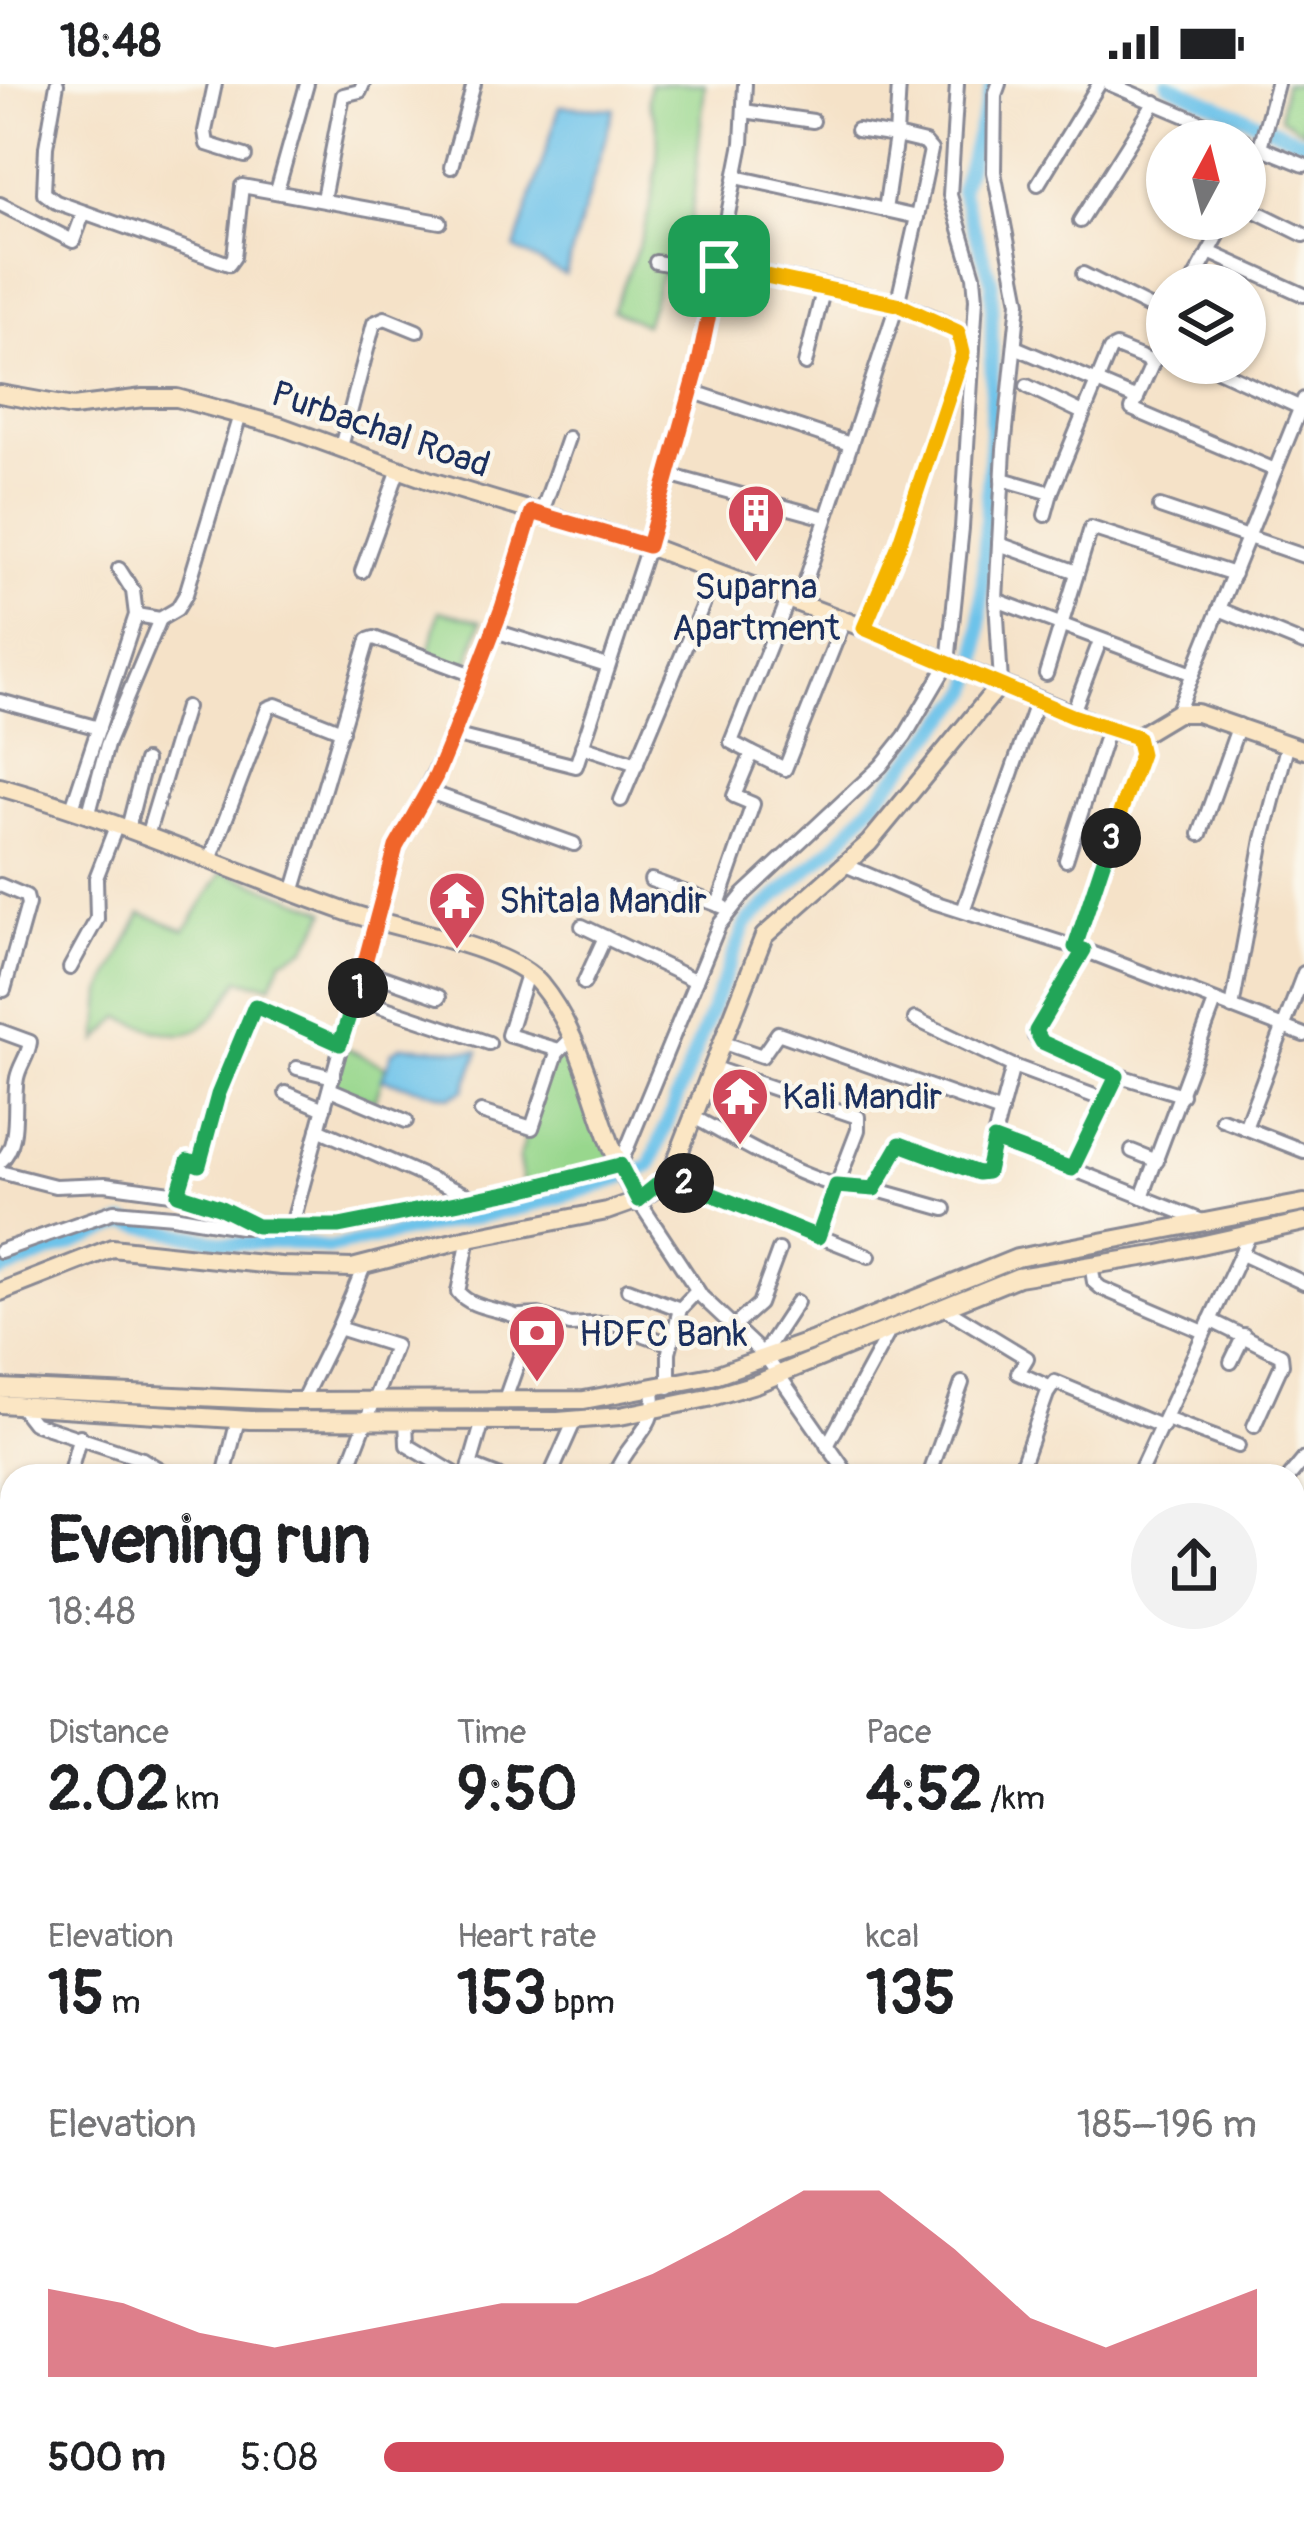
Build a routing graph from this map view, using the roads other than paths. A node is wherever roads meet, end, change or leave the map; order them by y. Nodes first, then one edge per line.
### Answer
1 (57, 84) edge
2 (215, 84) edge
3 (307, 84) edge
4 (363, 84) edge
5 (474, 84) edge
6 (745, 84) edge
7 (899, 84) edge
8 (956, 84) edge
9 (999, 84) edge
10 (1099, 84) edge
11 (1110, 84) edge
12 (1277, 84) edge
13 (1155, 102) junction
14 (744, 111) junction
15 (1197, 120) edge
16 (813, 122) dead end
17 (1266, 124) edge
18 (857, 130) dead end
19 (896, 136) junction
20 (1266, 149) edge
21 (245, 156) dead end
22 (1304, 165) edge
23 (451, 167) dead end
24 (736, 177) junction
25 (1038, 184) dead end
26 (277, 191) junction
27 (323, 199) junction
28 (0, 204) edge
29 (885, 210) junction
30 (84, 212) junction
31 (1266, 216) edge
32 (917, 217) junction
33 (1080, 221) dead end
34 (440, 222) dead end
35 (1304, 235) edge
36 (1216, 240) edge
37 (1209, 252) junction
38 (656, 262) dead end
39 (1202, 264) edge
40 (719, 269) junction
41 (1082, 274) dead end
42 (824, 287) junction
43 (1304, 295) edge
44 (897, 304) junction
45 (1146, 306) edge
46 (417, 331) dead end
47 (1015, 347) junction
48 (1146, 359) edge
49 (806, 364) dead end
50 (1146, 378) edge
51 (1097, 381) junction
52 (1245, 384) edge
53 (1027, 386) dead end
54 (691, 391) junction
55 (0, 394) edge
56 (1137, 398) junction
57 (1083, 413) junction
58 (1301, 413) edge
59 (240, 415) junction
60 (568, 438) dead end
61 (850, 445) junction
62 (341, 447) junction
63 (399, 469) junction
64 (1275, 470) junction
65 (668, 475) junction
66 (1002, 479) junction
67 (1052, 493) junction
68 (1160, 507) dead end
69 (536, 513) junction
70 (1045, 515) dead end
71 (826, 518) junction
72 (1249, 535) junction
73 (999, 544) junction
74 (648, 546) junction
75 (1304, 556) edge
76 (119, 569) dead end
77 (362, 571) dead end
78 (717, 572) junction
79 (1077, 572) junction
80 (1234, 574) junction
81 (996, 600) junction
82 (793, 602) junction
83 (1219, 609) junction
84 (136, 616) junction
85 (160, 619) junction
86 (844, 621) junction
87 (1060, 625) junction
88 (864, 628) junction
89 (492, 630) junction
90 (1100, 641) junction
91 (1304, 644) edge
92 (953, 665) junction
93 (607, 666) junction
94 (1046, 674) dead end
95 (1193, 674) junction
96 (476, 676) junction
97 (995, 681) junction
98 (1037, 700) junction
99 (0, 701) edge
100 (187, 707) dead end
101 (1177, 713) junction
102 (1072, 716) junction
103 (1239, 725) junction
104 (99, 728) junction
105 (1108, 729) junction
106 (342, 731) junction
107 (453, 735) junction
108 (1137, 737) junction
109 (582, 746) junction
110 (1296, 746) edge
111 (752, 753) junction
112 (145, 761) dead end
113 (637, 764) junction
114 (0, 787) edge
115 (427, 791) junction
116 (621, 800) dead end
117 (81, 811) junction
118 (123, 826) junction
119 (1200, 834) dead end
120 (147, 836) junction
121 (574, 844) dead end
122 (210, 860) junction
123 (1066, 860) dead end
124 (845, 865) junction
125 (651, 880) dead end
126 (0, 885) edge
127 (293, 893) junction
128 (724, 907) junction
129 (963, 911) junction
130 (376, 922) junction
131 (582, 926) dead end
132 (605, 937) junction
133 (1079, 948) junction
134 (70, 968) dead end
135 (363, 970) junction
136 (1304, 973) edge
137 (527, 974) junction
138 (696, 981) junction
139 (584, 983) dead end
140 (4, 990) dead end
141 (439, 997) dead end
142 (356, 998) junction
143 (1215, 1002) junction
144 (1232, 1008) junction
145 (916, 1019) dead end
146 (1283, 1028) junction
147 (0, 1031) edge
148 (1304, 1035) edge
149 (721, 1042) junction
150 (489, 1043) dead end
151 (340, 1044) junction
152 (566, 1044) junction
153 (1013, 1066) junction
154 (711, 1067) junction
155 (297, 1068) dead end
156 (1117, 1076) junction
157 (332, 1083) junction
158 (286, 1093) dead end
159 (1182, 1095) junction
160 (1105, 1100) junction
161 (324, 1109) junction
162 (481, 1112) dead end
163 (1001, 1112) junction
164 (693, 1118) junction
165 (1222, 1119) dead end
166 (406, 1120) dead end
167 (1245, 1128) junction
168 (318, 1130) junction
169 (994, 1140) junction
170 (1132, 1151) dead end
171 (1304, 1151) edge
172 (1156, 1161) junction
173 (0, 1162) edge
174 (621, 1167) junction
175 (1072, 1169) junction
176 (0, 1172) edge
177 (668, 1176) junction
178 (836, 1186) junction
179 (874, 1189) junction
180 (178, 1194) junction
181 (1142, 1197) junction
182 (473, 1198) junction
183 (639, 1201) junction
184 (1304, 1203) edge
185 (944, 1209) dead end
186 (1205, 1222) junction
187 (1304, 1222) edge
188 (292, 1225) junction
189 (257, 1226) junction
190 (1251, 1232) junction
191 (818, 1237) junction
192 (469, 1238) junction
193 (779, 1250) dead end
194 (0, 1251) edge
195 (1242, 1254) junction
196 (869, 1256) dead end
197 (364, 1264) junction
198 (1091, 1264) junction
199 (1304, 1282) edge
200 (628, 1289) dead end
201 (698, 1291) junction
202 (0, 1292) edge
203 (797, 1302) dead end
204 (943, 1307) junction
205 (680, 1309) junction
206 (520, 1316) junction
207 (1207, 1326) junction
208 (733, 1327) junction
209 (338, 1328) junction
210 (891, 1328) junction
211 (1244, 1335) junction
212 (670, 1344) junction
213 (764, 1356) junction
214 (1232, 1362) dead end
215 (778, 1374) junction
216 (962, 1383) dead end
217 (1049, 1387) junction
218 (0, 1388) edge
219 (661, 1388) junction
220 (302, 1401) junction
221 (504, 1402) junction
222 (5, 1405) edge
223 (372, 1409) junction
224 (656, 1409) junction
225 (238, 1419) junction
226 (406, 1419) junction
227 (574, 1420) junction
228 (483, 1421) junction
229 (1164, 1423) junction
230 (1254, 1426) dead end
231 (80, 1436) junction
232 (827, 1446) junction
233 (1238, 1446) dead end
234 (142, 1459) junction
235 (72, 1464) edge
236 (140, 1464) edge
237 (150, 1464) edge
238 (227, 1464) edge
239 (349, 1464) edge
240 (448, 1464) edge
241 (468, 1464) edge
242 (555, 1464) edge
243 (620, 1464) edge
244 (840, 1464) edge
245 (933, 1464) edge
246 (1022, 1464) edge
247 (1144, 1464) edge

1 - 30 street
2 - 21 street
3 - 26 street
4 - 27 street
5 - 23 street
6 - 14 street
7 - 19 street
8 - 92 street
9 - 47 street
10 - 25 street
11 - 13 street
12 - 17 street
13 - 15 street
13 - 33 street
14 - 16 street
14 - 24 street
18 - 19 street
19 - 29 street
19 - 32 street
20 - 22 street
24 - 29 street
24 - 40 street
26 - 27 street
26 - 30 street
27 - 34 street
28 - 30 street
29 - 32 street
31 - 35 street
32 - 44 street
36 - 37 street
37 - 39 street
37 - 43 street
38 - 40 street
40 - 42 street
40 - 54 street
41 - 45 street
42 - 44 street
42 - 49 street
44 - 61 street
44 - 88 street
46 - 62 street
47 - 51 street
47 - 66 street
48 - 51 street
50 - 56 street
51 - 56 street
51 - 57 street
52 - 58 street
53 - 57 street
54 - 61 street
54 - 65 street
55 - 59 street, Purbachal Road
56 - 64 street
57 - 67 street
58 - 64 street
59 - 62 street, Purbachal Road
59 - 85 street
60 - 69 street
61 - 71 street
62 - 63 street, Purbachal Road
63 - 69 street, Purbachal Road
63 - 77 street
64 - 72 street
65 - 71 street
65 - 74 street
66 - 67 street
66 - 73 street
67 - 70 street
68 - 72 street
69 - 74 street, Purbachal Road
69 - 89 street
71 - 82 street
72 - 75 street
72 - 80 street
73 - 79 street
73 - 81 street
74 - 78 street, Purbachal Road
74 - 93 street
76 - 84 street
78 - 82 street, Purbachal Road
78 - 113 street
79 - 80 street
79 - 87 street
80 - 83 street
81 - 87 street
81 - 97 street
82 - 86 street, Purbachal Road
82 - 111 street
83 - 91 street
83 - 95 street
84 - 85 street
84 - 104 street
85 - 117 street
86 - 88 street, Purbachal Road
86 - 111 street
87 - 90 street
87 - 94 street
88 - 92 street, Purbachal Road
89 - 93 street
89 - 96 street
90 - 95 street
90 - 102 street
92 - 97 street, Purbachal Road
92 - 128 street
93 - 109 street
95 - 101 street
96 - 106 street
96 - 107 street
97 - 98 street, Purbachal Road
97 - 124 street
98 - 102 street, Purbachal Road
98 - 129 street
99 - 104 street
100 - 120 street
101 - 103 street
101 - 108 street
102 - 105 street, Purbachal Road
103 - 110 street
103 - 119 street
104 - 117 street
105 - 108 street, Purbachal Road
105 - 123 street
106 - 122 street
106 - 127 street
107 - 109 street
107 - 115 street
108 - 133 street
109 - 113 street
110 - 144 street
111 - 128 street
112 - 118 street
113 - 116 street
114 - 117 street
115 - 121 street
115 - 130 street
117 - 118 street
118 - 120 street
118 - 134 street
120 - 122 street
122 - 127 street
124 - 129 street
124 - 149 street
125 - 128 street
126 - 140 street
127 - 130 street
128 - 138 street
129 - 133 street
130 - 135 street
130 - 137 street
131 - 132 street
132 - 138 street
132 - 139 street
133 - 143 street
133 - 156 street
135 - 141 street
135 - 142 street
136 - 146 street
137 - 152 street
137 - 152 street
138 - 174 street
142 - 150 street
142 - 151 street
143 - 144 street
143 - 159 street
144 - 146 street
145 - 153 street
146 - 148 street
146 - 167 street
147 - 173 street
149 - 154 street
149 - 163 street
151 - 157 street
151 - 180 street
152 - 162 street
152 - 174 street
153 - 160 street
153 - 163 street
154 - 164 street
154 - 178 street
155 - 157 street
156 - 159 street
156 - 160 street
157 - 161 street
157 - 166 street
158 - 161 street
159 - 172 street
160 - 175 street
161 - 168 street
163 - 169 street
164 - 177 street
164 - 178 street
165 - 167 street
167 - 171 street
168 - 182 street
168 - 188 street
169 - 175 street
169 - 179 street
170 - 172 street
172 - 181 street
174 - 182 street
174 - 183 street
175 - 181 street
176 - 180 street
177 - 183 street
177 - 191 street
178 - 179 street
178 - 191 street
179 - 185 street
180 - 189 street
181 - 186 street
182 - 188 street
183 - 192 street
183 - 201 street
184 - 186 street
186 - 213 street
187 - 190 street
188 - 189 street
189 - 194 street
190 - 195 street
190 - 198 street
191 - 196 street
192 - 197 street
192 - 206 street
193 - 208 street
195 - 199 street
195 - 207 street
197 - 202 street
197 - 209 street
198 - 204 street
198 - 207 street
200 - 205 street
201 - 205 street
201 - 208 street
203 - 213 street
204 - 210 street
204 - 217 street
205 - 212 street
206 - 212 street
206 - 221 street
207 - 211 street
207 - 229 street
208 - 213 street
209 - 220 street
209 - 223 street
210 - 215 street
210 - 232 street
211 - 214 street
211 - 230 street
212 - 219 street
213 - 215 street
213 - 219 street
215 - 224 street
215 - 232 street
216 - 245 street
217 - 229 street
217 - 246 street
218 - 220 street
219 - 221 street
219 - 224 street
220 - 223 street
221 - 223 street
222 - 225 street
222 - 231 street
223 - 225 street
223 - 226 street
223 - 239 street
224 - 227 street
224 - 243 street
225 - 238 street
226 - 228 street
226 - 240 street
227 - 228 street
227 - 242 street
228 - 241 street
229 - 233 street
229 - 247 street
231 - 234 street
231 - 235 street
232 - 244 street
234 - 236 street
234 - 237 street

